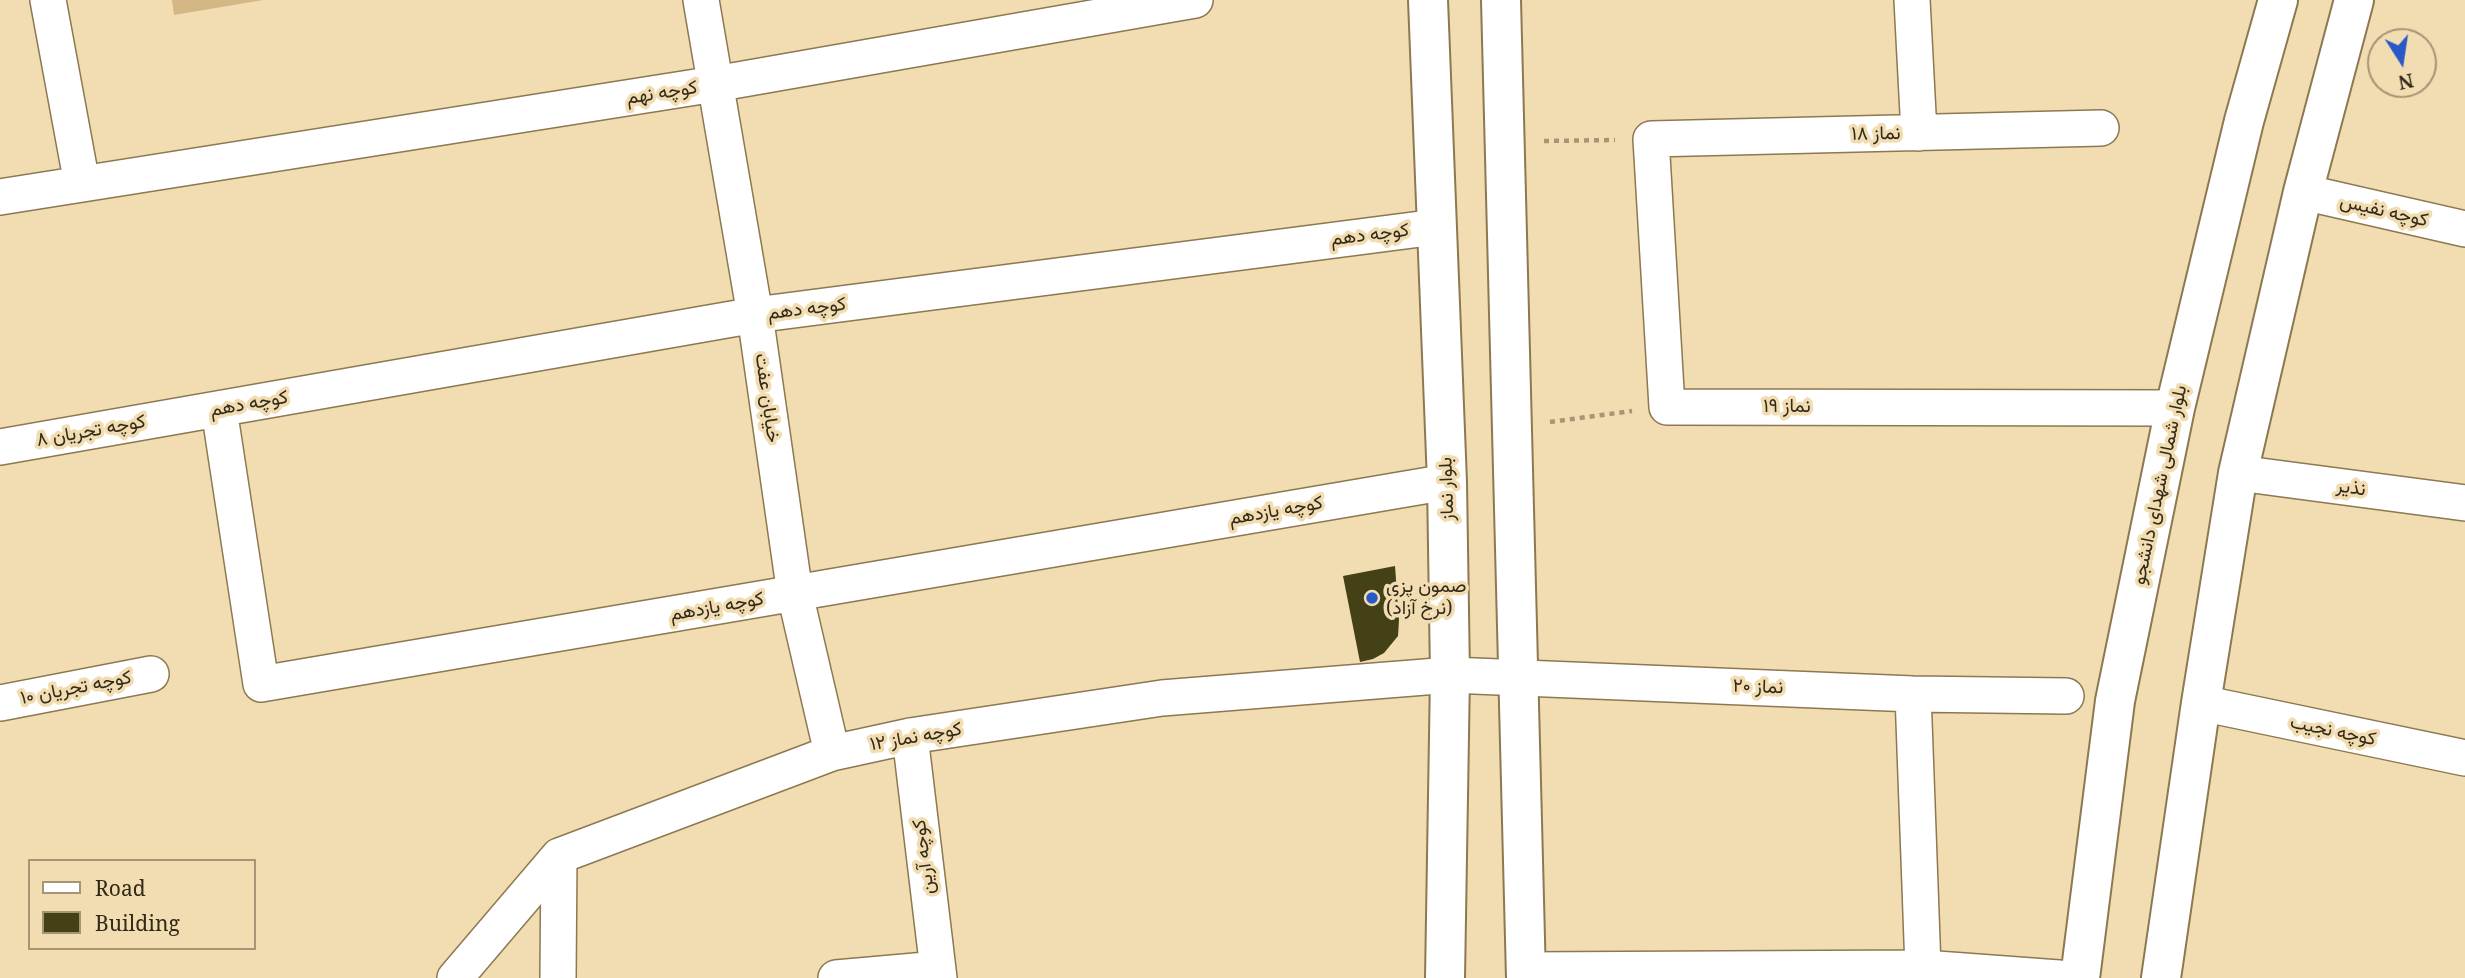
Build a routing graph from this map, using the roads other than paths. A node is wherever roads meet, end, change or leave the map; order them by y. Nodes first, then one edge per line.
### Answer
1 (48, 0) edge
2 (701, 0) edge
3 (1195, 0) edge
4 (1428, 0) edge
5 (1501, 0) edge
6 (1912, 0) edge
7 (2278, 0) edge
8 (2354, 0) edge
9 (715, 84) junction
10 (2101, 128) dead end
11 (1919, 133) junction
12 (82, 184) junction
13 (2303, 192) junction
14 (0, 197) edge
15 (1436, 227) junction
16 (2465, 229) edge
17 (755, 315) junction
18 (1667, 407) joint
19 (2175, 408) junction
20 (219, 409) junction
21 (183, 415) joint
22 (0, 447) edge
23 (2238, 474) junction
24 (1447, 482) junction
25 (2465, 503) edge
26 (795, 594) junction
27 (151, 674) dead end
28 (1450, 675) junction
29 (1519, 677) junction
30 (1913, 694) junction
31 (2066, 696) dead end
32 (0, 703) edge
33 (2201, 703) junction
34 (910, 736) junction
35 (832, 753) junction
36 (2465, 758) edge
37 (559, 856) junction
38 (1923, 968) junction
39 (938, 974) edge
40 (1525, 974) edge
41 (455, 978) edge
42 (558, 978) edge
43 (836, 978) edge
44 (1445, 978) edge
45 (2059, 978) edge
46 (2080, 978) edge
47 (2161, 978) edge

1 - 12 street
2 - 9 street, خیابان عفت
3 - 9 street, کوچه نهم
4 - 15 main road, بلوار نماز
5 - 29 main road
6 - 11 street
7 - 19 main road, بلوار شمالی شهدای دانشجو
8 - 13 main road
9 - 12 street, کوچه نهم
9 - 17 street, خیابان عفت
10 - 11 street, نماز ۱۸
11 - 18 street, نماز ۱۸
12 - 14 street, کوچه نهم
13 - 16 street, کوچه نفیس
13 - 23 main road
15 - 17 street, کوچه دهم
15 - 24 main road, بلوار نماز
17 - 20 street, کوچه دهم
17 - 26 street, خیابان عفت
18 - 19 street, نماز ۱۹
19 - 46 main road, بلوار شمالی شهدای دانشجو
20 - 21 street, کوچه دهم
20 - 26 street, کوچه یازدهم
21 - 22 street, کوچه تجریان ۸
23 - 25 street, نذیر
23 - 33 main road
24 - 26 street, کوچه یازدهم
24 - 28 main road, بلوار نماز
26 - 35 street, خیابان عفت
27 - 32 street, کوچه تجریان ۱۰
28 - 29 street, نماز ۲۰
28 - 34 street, کوچه نماز ۱۲
28 - 44 main road, بلوار نماز
29 - 30 street, نماز ۲۰
29 - 40 main road
30 - 31 street, نماز ۲۰
30 - 38 street
33 - 36 street, کوچه نجیب
33 - 47 main road
34 - 35 street, کوچه نماز ۱۲
34 - 39 street, کوچه آرین
35 - 37 street, کوچه نماز ۱۲
37 - 41 street, کوچه نماز ۱۲
37 - 42 street
38 - 40 street
38 - 45 street
39 - 43 street

